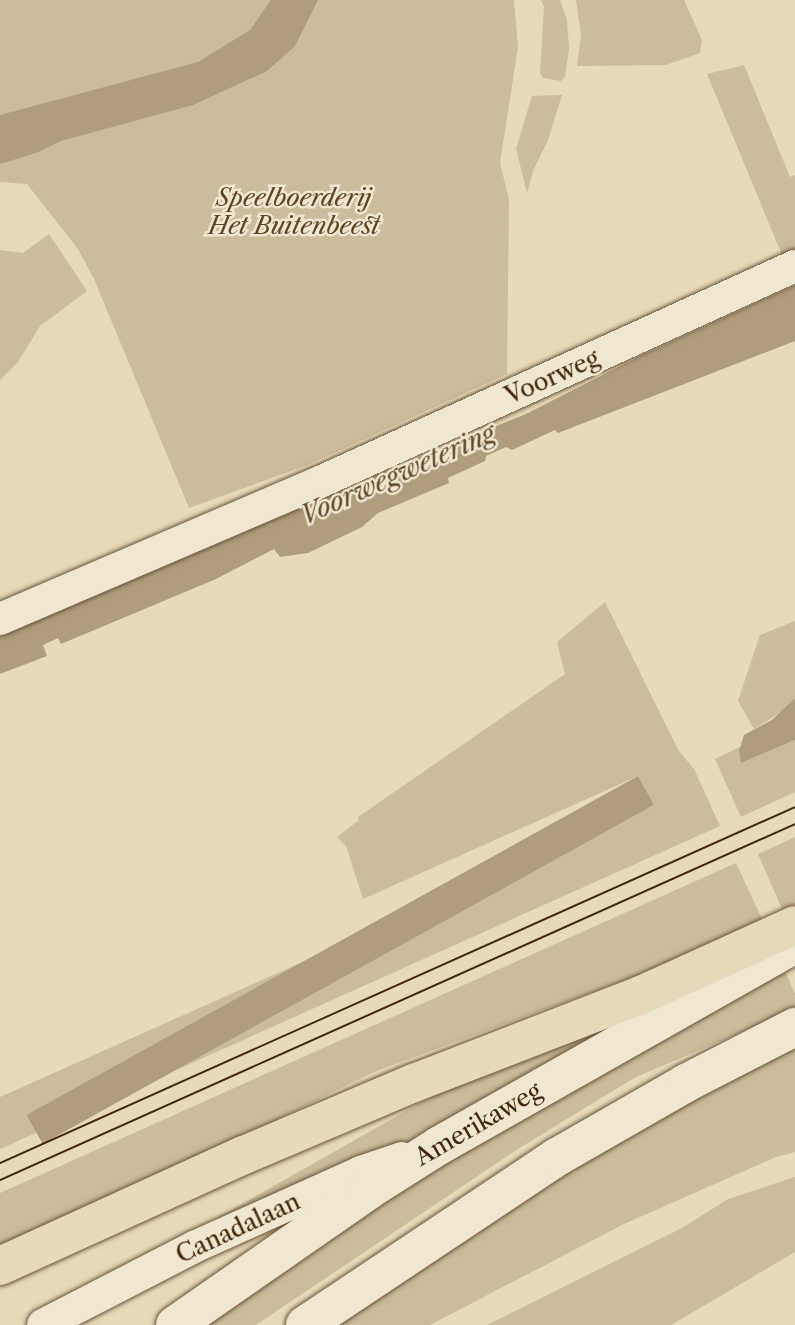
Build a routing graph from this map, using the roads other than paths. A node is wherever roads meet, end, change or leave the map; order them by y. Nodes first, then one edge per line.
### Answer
1 (795, 266) edge
2 (0, 619) edge
3 (795, 925) edge
4 (795, 944) edge
5 (795, 1027) edge
6 (440, 1145) junction
7 (0, 1266) edge
8 (43, 1325) edge
9 (175, 1325) edge
10 (305, 1325) edge

1 - 2 street, Voorweg
3 - 7 main road
4 - 6 main road, Amerikaweg
5 - 10 main road
6 - 8 street, Canadalaan
6 - 9 main road, Amerikaweg

